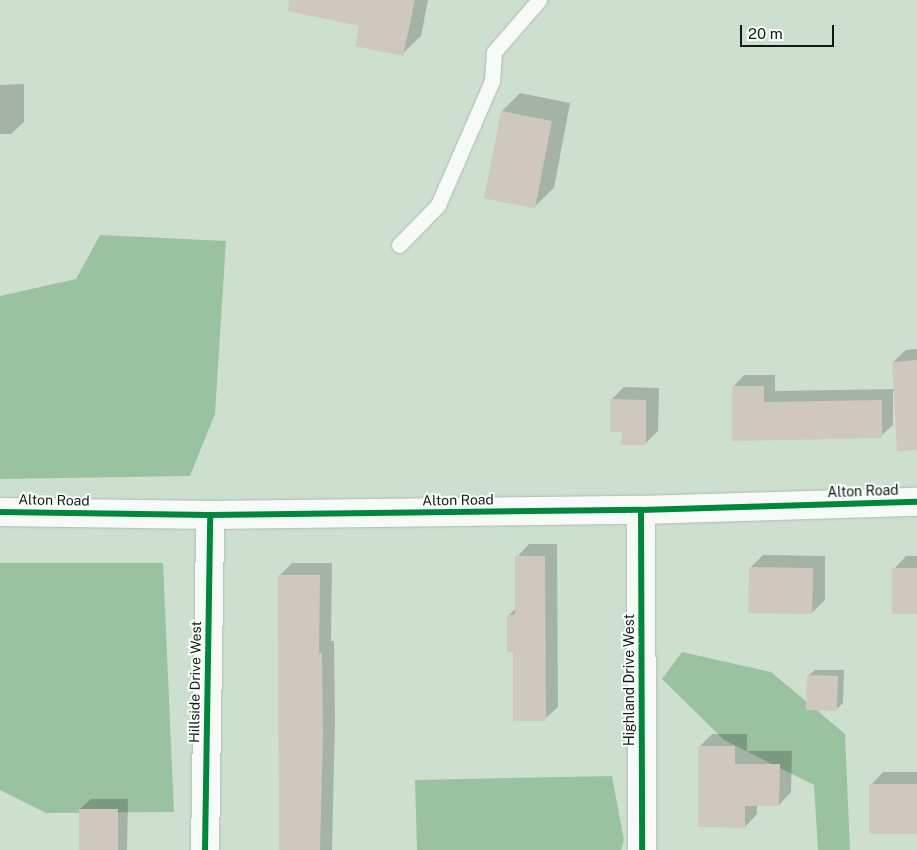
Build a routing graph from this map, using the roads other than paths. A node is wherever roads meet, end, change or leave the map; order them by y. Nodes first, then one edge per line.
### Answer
1 (539, 0) edge
2 (399, 245) dead end
3 (917, 502) edge
4 (641, 510) junction
5 (0, 512) edge
6 (210, 515) junction
7 (205, 850) edge
8 (642, 850) edge

1 - 2 lane
3 - 4 street, Alton Road
4 - 6 street, Alton Road
4 - 8 street, Highland Drive West
5 - 6 street, Alton Road
6 - 7 street, Hillside Drive West

